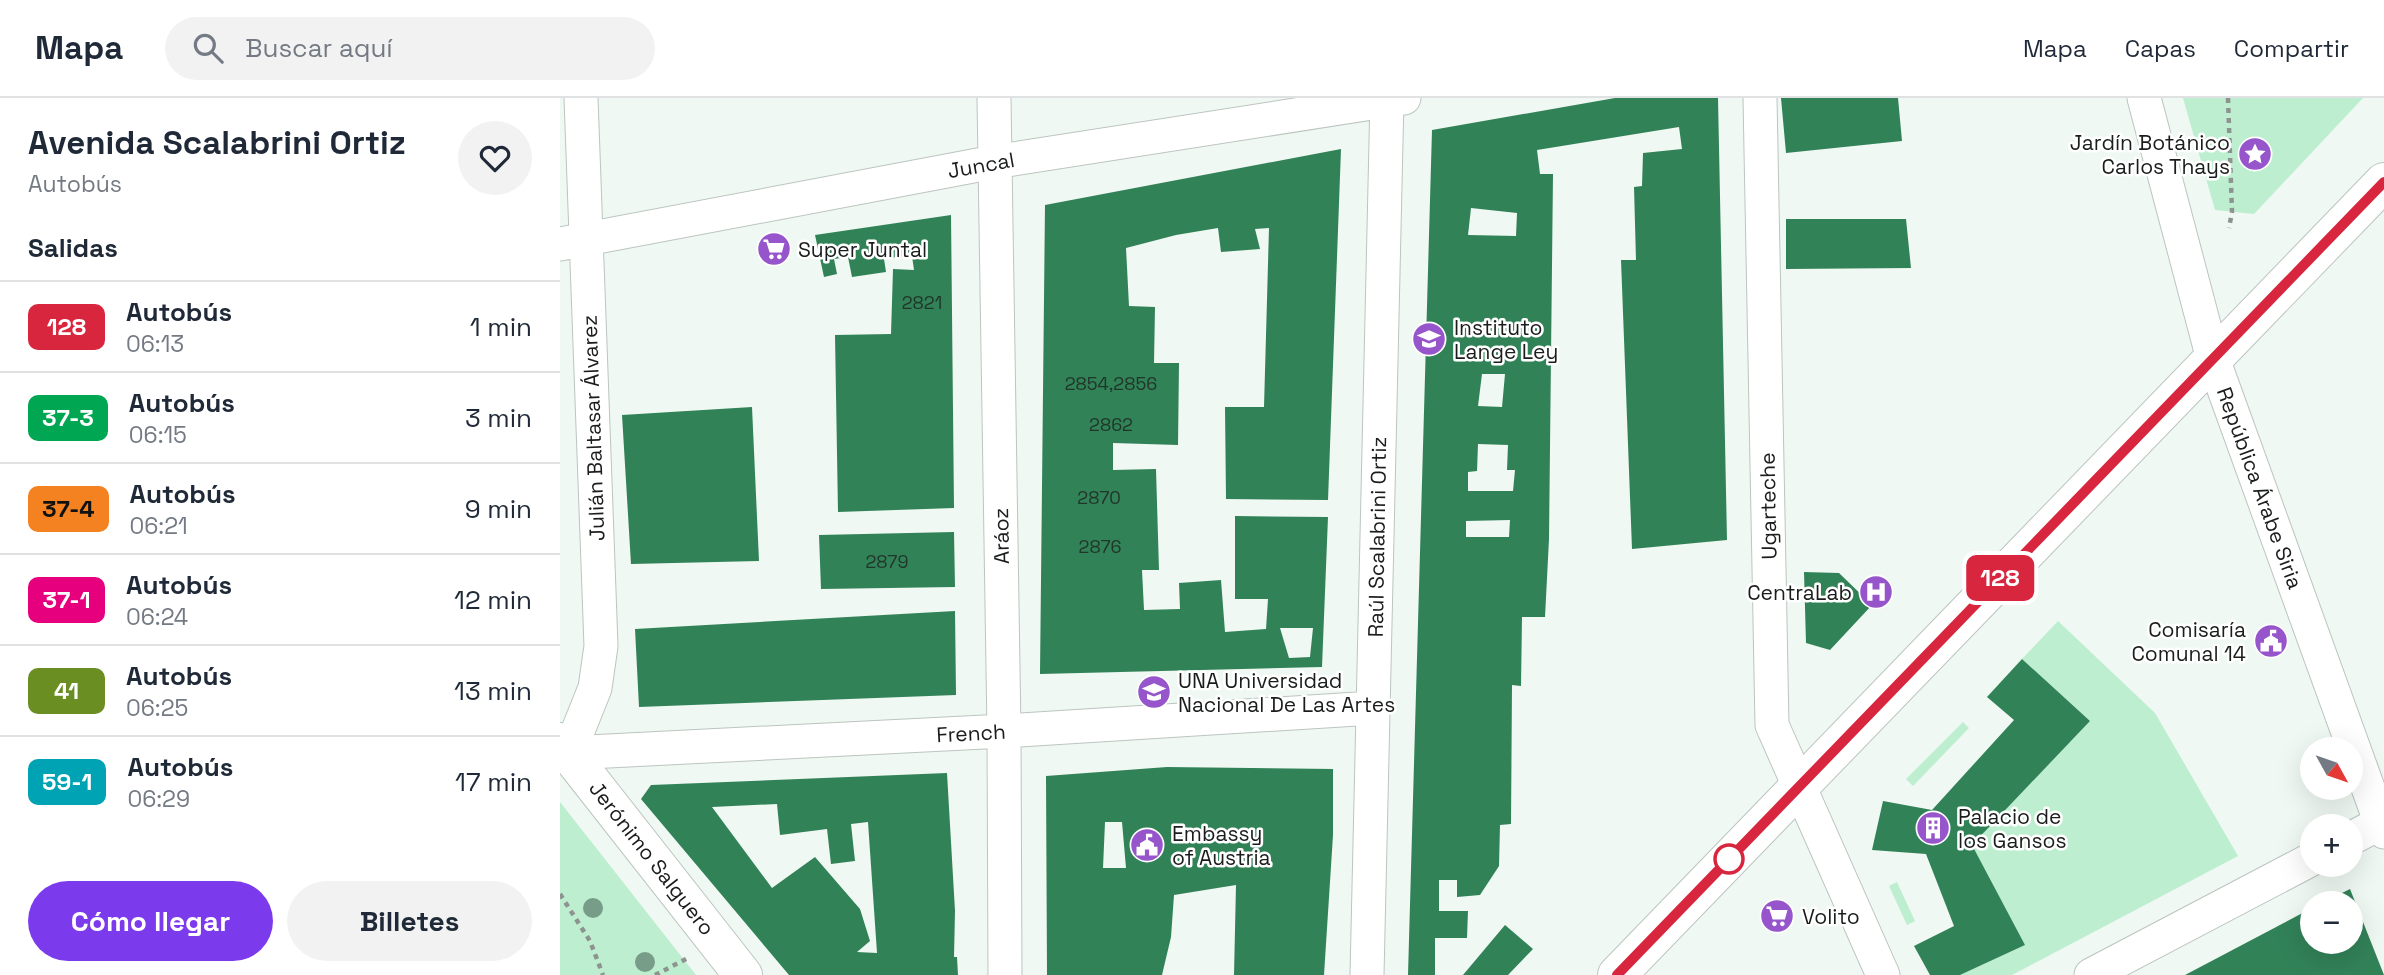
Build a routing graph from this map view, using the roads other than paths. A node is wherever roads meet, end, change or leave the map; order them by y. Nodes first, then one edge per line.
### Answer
1 (581, 98) edge
2 (994, 98) edge
3 (1760, 98) edge
4 (2144, 98) edge
5 (1393, 99) edge
6 (994, 162) junction
7 (2384, 182) edge
8 (573, 242) edge
9 (2213, 359) junction
10 (1373, 708) junction
11 (1004, 731) junction
12 (564, 747) edge
13 (1798, 785) junction
14 (2383, 825) edge
15 (2363, 833) edge
16 (2300, 865) edge
17 (743, 975) edge
18 (1005, 975) edge
19 (1367, 975) edge
20 (1617, 975) edge
21 (1883, 975) edge
22 (2091, 975) edge

1 - 8 street, Julián Baltasar Álvarez
2 - 6 street, Aráoz
3 - 13 street, Ugarteche
4 - 9 street, República Árabe Siria
5 - 6 street, Juncal
5 - 10 street, Raúl Scalabrini Ortiz
6 - 8 street, Juncal
6 - 11 street, Aráoz
7 - 9 main road
8 - 12 street, Julián Baltasar Álvarez
9 - 13 main road
9 - 14 street, República Árabe Siria
10 - 11 street, French
10 - 19 street, Raúl Scalabrini Ortiz
11 - 12 street, French
11 - 18 street, Aráoz
12 - 17 main road, Jerónimo Salguero
13 - 20 main road
13 - 21 street, Ugarteche
14 - 15 street
16 - 22 street

